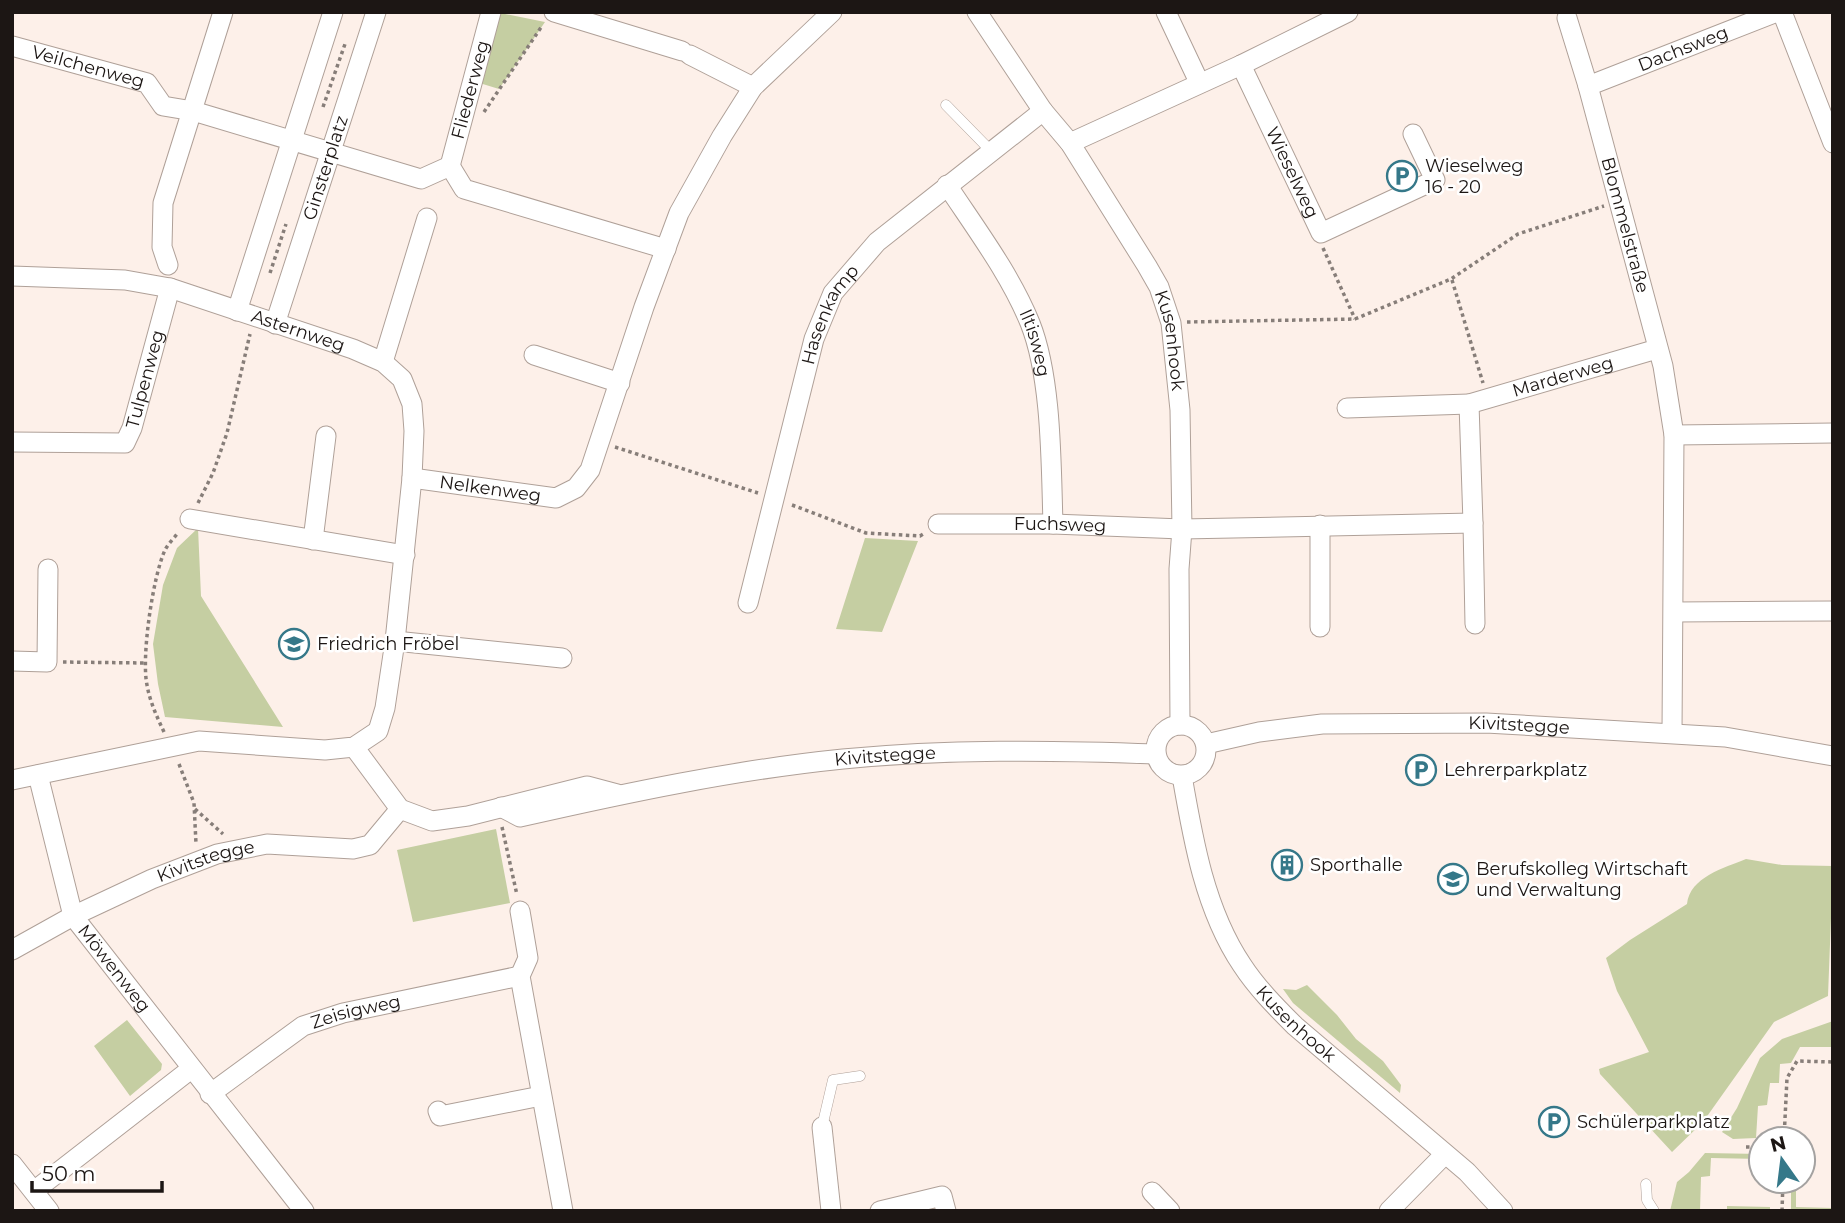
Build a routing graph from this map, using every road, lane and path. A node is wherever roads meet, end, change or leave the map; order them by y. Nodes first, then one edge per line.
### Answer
1 (223, 12) edge
2 (333, 12) edge
3 (376, 12) edge
4 (491, 12) edge
5 (832, 12) edge
6 (977, 12) edge
7 (1166, 12) edge
8 (1777, 12) edge
9 (1782, 12) edge
10 (1338, 14) edge
11 (550, 17) edge
12 (1567, 18) dead end
13 (12, 46) edge
14 (1241, 65) junction
15 (1199, 82) junction
16 (1588, 86) junction
17 (753, 87) junction
18 (946, 105) dead end
19 (193, 111) junction
20 (1043, 111) junction
21 (478, 122) dead end
22 (1413, 134) dead end
23 (293, 141) junction
24 (1070, 143) junction
25 (1833, 143) edge
26 (991, 151) junction
27 (330, 152) junction
28 (450, 166) junction
29 (947, 185) junction
30 (1620, 202) junction
31 (427, 218) dead end
32 (1321, 233) junction
33 (666, 249) junction
34 (168, 265) dead end
35 (12, 276) edge
36 (1451, 279) junction
37 (170, 288) junction
38 (237, 311) junction
39 (1355, 320) junction
40 (266, 321) junction
41 (1171, 323) junction
42 (1657, 349) junction
43 (534, 355) dead end
44 (383, 362) junction
45 (620, 383) junction
46 (1478, 401) junction
47 (1347, 408) dead end
48 (1833, 433) edge
49 (1674, 435) junction
50 (326, 436) dead end
51 (12, 442) edge
52 (412, 478) junction
53 (190, 519) junction
54 (1474, 523) junction
55 (938, 524) dead end
56 (1053, 524) junction
57 (1320, 525) junction
58 (1182, 529) junction
59 (313, 540) junction
60 (405, 555) junction
61 (48, 569) dead end
62 (748, 603) dead end
63 (1833, 611) edge
64 (1675, 612) junction
65 (1475, 624) dead end
66 (1320, 627) dead end
67 (395, 641) junction
68 (562, 658) dead end
69 (12, 661) edge
70 (47, 662) junction
71 (145, 663) junction
72 (1180, 725) junction
73 (1672, 733) junction
74 (1206, 744) junction
75 (171, 746) junction
76 (354, 747) junction
77 (1156, 754) junction
78 (1833, 756) edge
79 (38, 775) junction
80 (1182, 776) junction
81 (12, 780) edge
82 (500, 807) junction
83 (194, 808) junction
84 (400, 809) junction
85 (242, 847) junction
86 (196, 860) junction
87 (520, 911) joint
88 (73, 916) junction
89 (12, 950) edge
90 (520, 976) junction
91 (1833, 1062) edge
92 (191, 1069) junction
93 (860, 1076) dead end
94 (211, 1094) junction
95 (541, 1096) junction
96 (438, 1111) dead end
97 (1785, 1125) edge
98 (822, 1127) joint
99 (1445, 1154) junction
100 (12, 1164) edge
101 (1646, 1184) dead end
102 (34, 1191) junction
103 (1153, 1192) dead end
104 (944, 1203) edge
105 (49, 1211) edge
106 (304, 1211) edge
107 (563, 1211) edge
108 (831, 1211) edge
109 (880, 1211) edge
110 (1170, 1211) edge
111 (1389, 1211) edge
112 (1503, 1211) edge
113 (1654, 1211) edge

1 - 19 street
2 - 23 street
3 - 27 street, Ginsterplatz
4 - 28 street, Fliederweg
5 - 17 street, Nelkenweg
6 - 20 street, Kusenhook
7 - 15 street
8 - 16 street, Dachsweg
9 - 25 street
10 - 14 street
11 - 17 street
11 - 21 path
12 - 16 street, Blommelstraße
13 - 19 street, Veilchenweg
14 - 15 street
14 - 32 street, Wieselweg
15 - 24 street
16 - 30 street, Blommelstraße
17 - 33 street, Nelkenweg
18 - 26 lane
19 - 23 street, Veilchenweg
19 - 34 street
20 - 24 street, Kusenhook
20 - 26 street, Hasenkamp
22 - 32 street, Wieselweg
23 - 27 street, Veilchenweg
23 - 38 street
24 - 41 street, Kusenhook
26 - 29 street, Hasenkamp
27 - 28 street
27 - 40 street, Ginsterplatz
28 - 33 street
29 - 56 street, Iltisweg
29 - 62 street, Hasenkamp
30 - 36 path
30 - 42 street, Blommelstraße
31 - 44 street
32 - 39 path
33 - 45 street, Nelkenweg
35 - 37 street, Asternweg
36 - 39 path
36 - 46 path
37 - 38 street, Asternweg
37 - 51 street, Tulpenweg
38 - 40 street, Asternweg
39 - 41 path
40 - 44 street, Asternweg
40 - 53 path
41 - 58 street, Kusenhook
42 - 46 street, Marderweg
42 - 49 street, Blommelstraße
43 - 45 street
44 - 52 street, Asternweg
45 - 52 street, Nelkenweg
46 - 47 street, Marderweg
46 - 54 street
48 - 49 street
49 - 64 street, Blommelstraße
50 - 59 street
52 - 60 street, Asternweg
53 - 59 street
53 - 71 path
54 - 57 street
54 - 65 street
55 - 56 street, Fuchsweg
56 - 58 street, Fuchsweg
57 - 58 street
57 - 66 street
58 - 72 street, Kusenhook
59 - 60 street
60 - 67 street, Asternweg
61 - 70 street
63 - 64 street
64 - 73 street, Blommelstraße
67 - 68 street
67 - 76 street, Asternweg
69 - 70 street
70 - 71 path
71 - 75 path
72 - 74 street
72 - 77 street
73 - 74 street, Kivitstegge
73 - 78 street, Kivitstegge
74 - 80 street
75 - 76 street
75 - 79 street
75 - 83 path
76 - 84 street
77 - 80 street
77 - 82 street, Kivitstegge
79 - 81 street
79 - 88 street, Möwenweg
80 - 99 street, Kusenhook
82 - 84 street, Kivitstegge
82 - 87 path
83 - 85 path
83 - 86 path
84 - 85 street, Kivitstegge
85 - 86 street, Kivitstegge
86 - 88 street, Kivitstegge
87 - 90 street
88 - 89 street, Kivitstegge
88 - 92 street, Möwenweg
90 - 94 street, Zeisigweg
90 - 95 street
91 - 97 path
92 - 94 street, Möwenweg
92 - 102 street
93 - 98 lane
94 - 106 street, Möwenweg
95 - 96 street
95 - 107 street
98 - 108 street
99 - 111 street
99 - 112 street, Kusenhook
100 - 102 street
101 - 113 lane
102 - 105 street
103 - 110 street
104 - 109 street

